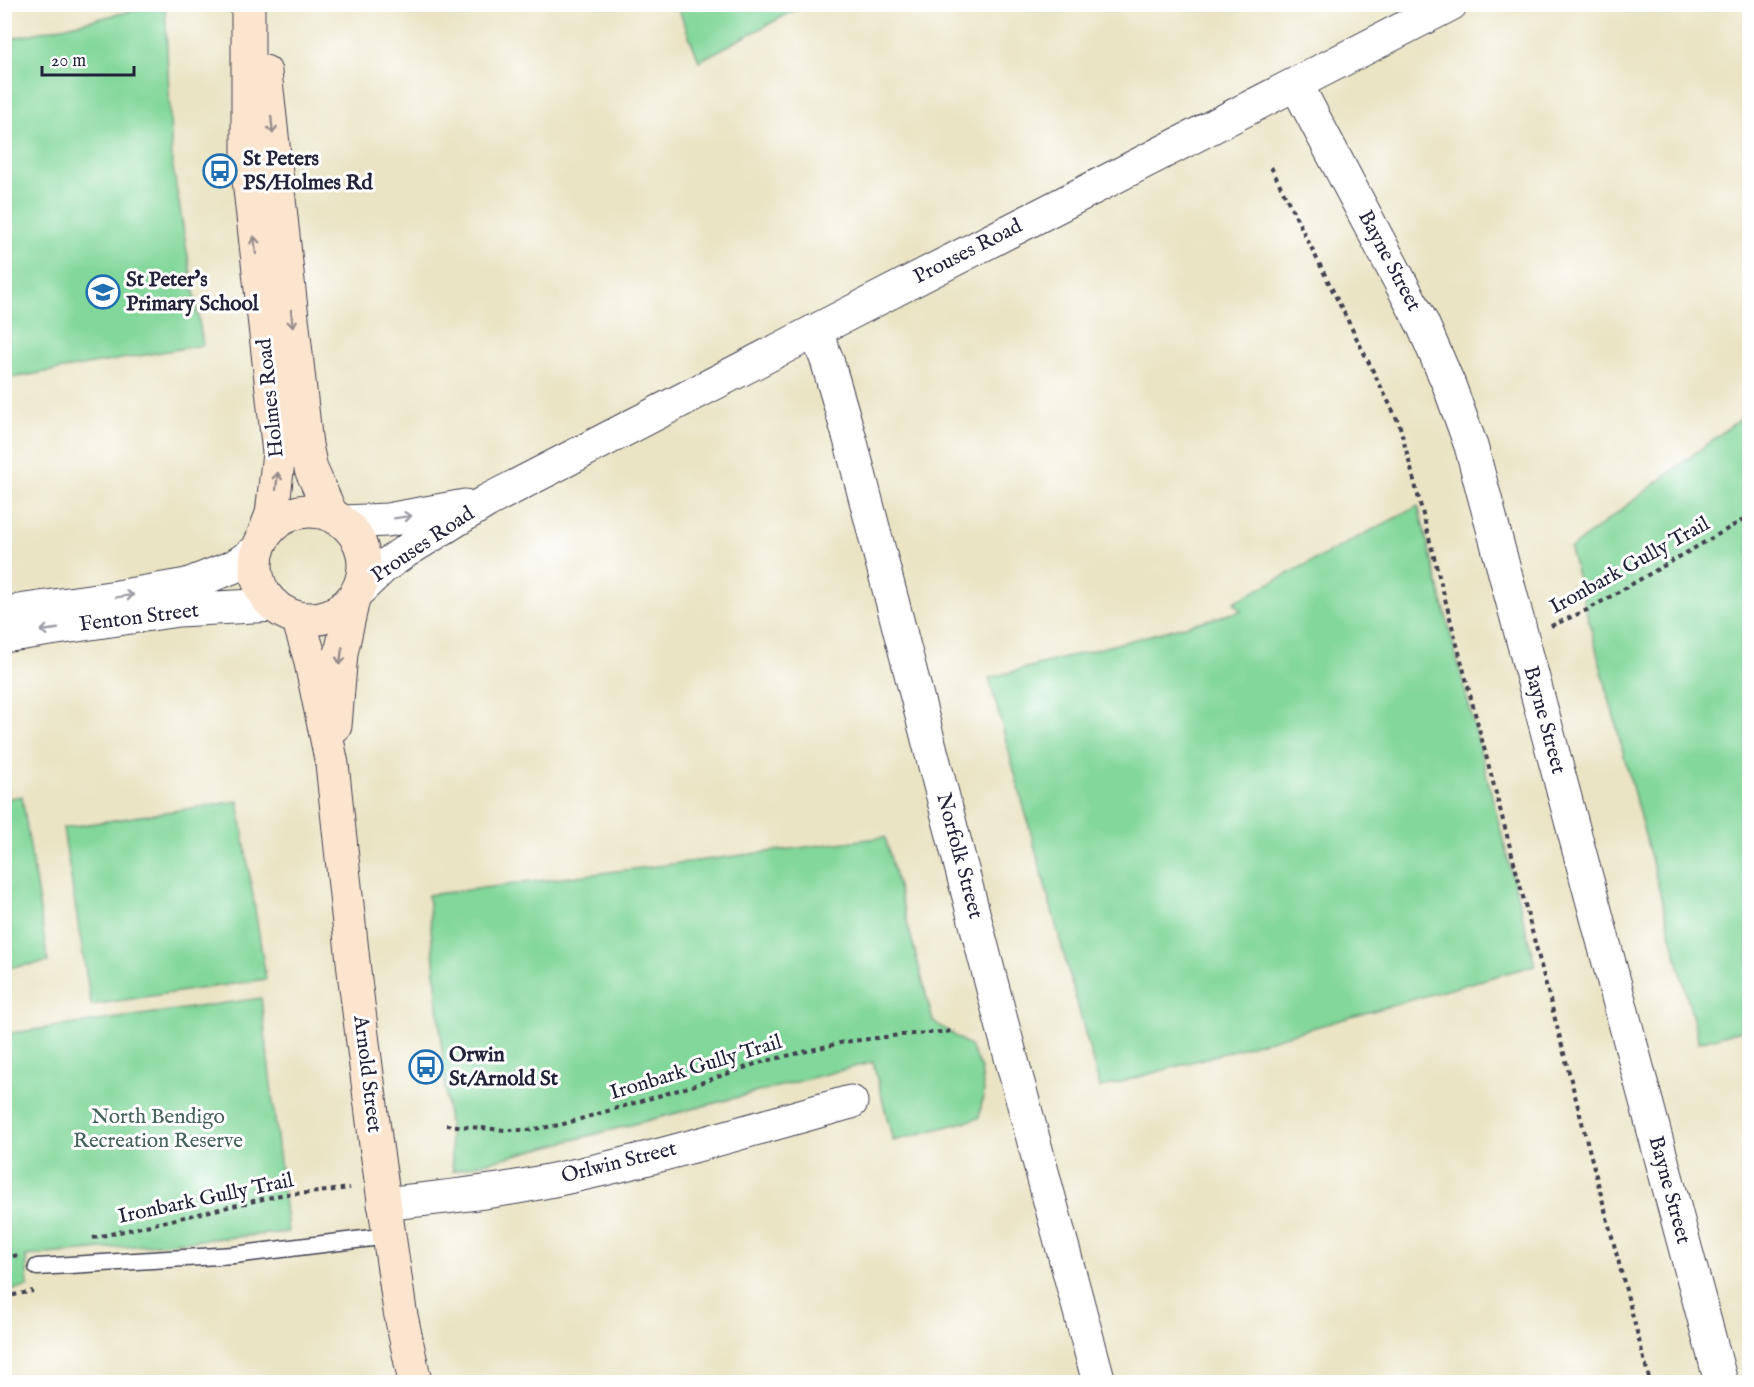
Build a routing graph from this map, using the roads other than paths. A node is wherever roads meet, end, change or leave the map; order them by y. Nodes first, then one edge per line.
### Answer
1 (248, 4) edge
2 (257, 4) edge
3 (1450, 4) edge
4 (1296, 84) junction
5 (815, 331) junction
6 (487, 501) junction
7 (338, 518) junction
8 (260, 544) junction
9 (356, 594) junction
10 (286, 611) junction
11 (4, 613) edge
12 (4, 636) edge
13 (332, 764) junction
14 (851, 1102) dead end
15 (382, 1194) junction
16 (388, 1236) junction
17 (32, 1260) road end
18 (415, 1383) edge
19 (1099, 1383) edge
20 (1721, 1383) edge

8 -> 1 main road, Holmes Road
2 -> 7 main road, Holmes Road
3 - 4 street, Prouses Road
4 - 5 street, Prouses Road
4 - 20 street, Bayne Street
5 - 6 street, Prouses Road
5 - 19 street, Norfolk Street
7 -> 6 street, Prouses Road
6 - 9 street, Prouses Road
7 - 8 main road
7 - 9 main road
8 - 10 main road
11 -> 8 street, Fenton Street
9 - 10 main road
9 -> 13 main road, Arnold Street
10 -> 12 street, Fenton Street
10 - 13 main road, Arnold Street
13 - 15 main road, Arnold Street
14 - 15 street, Orlwin Street
15 - 16 main road, Arnold Street
16 - 17 lane
16 - 18 main road, Arnold Street

